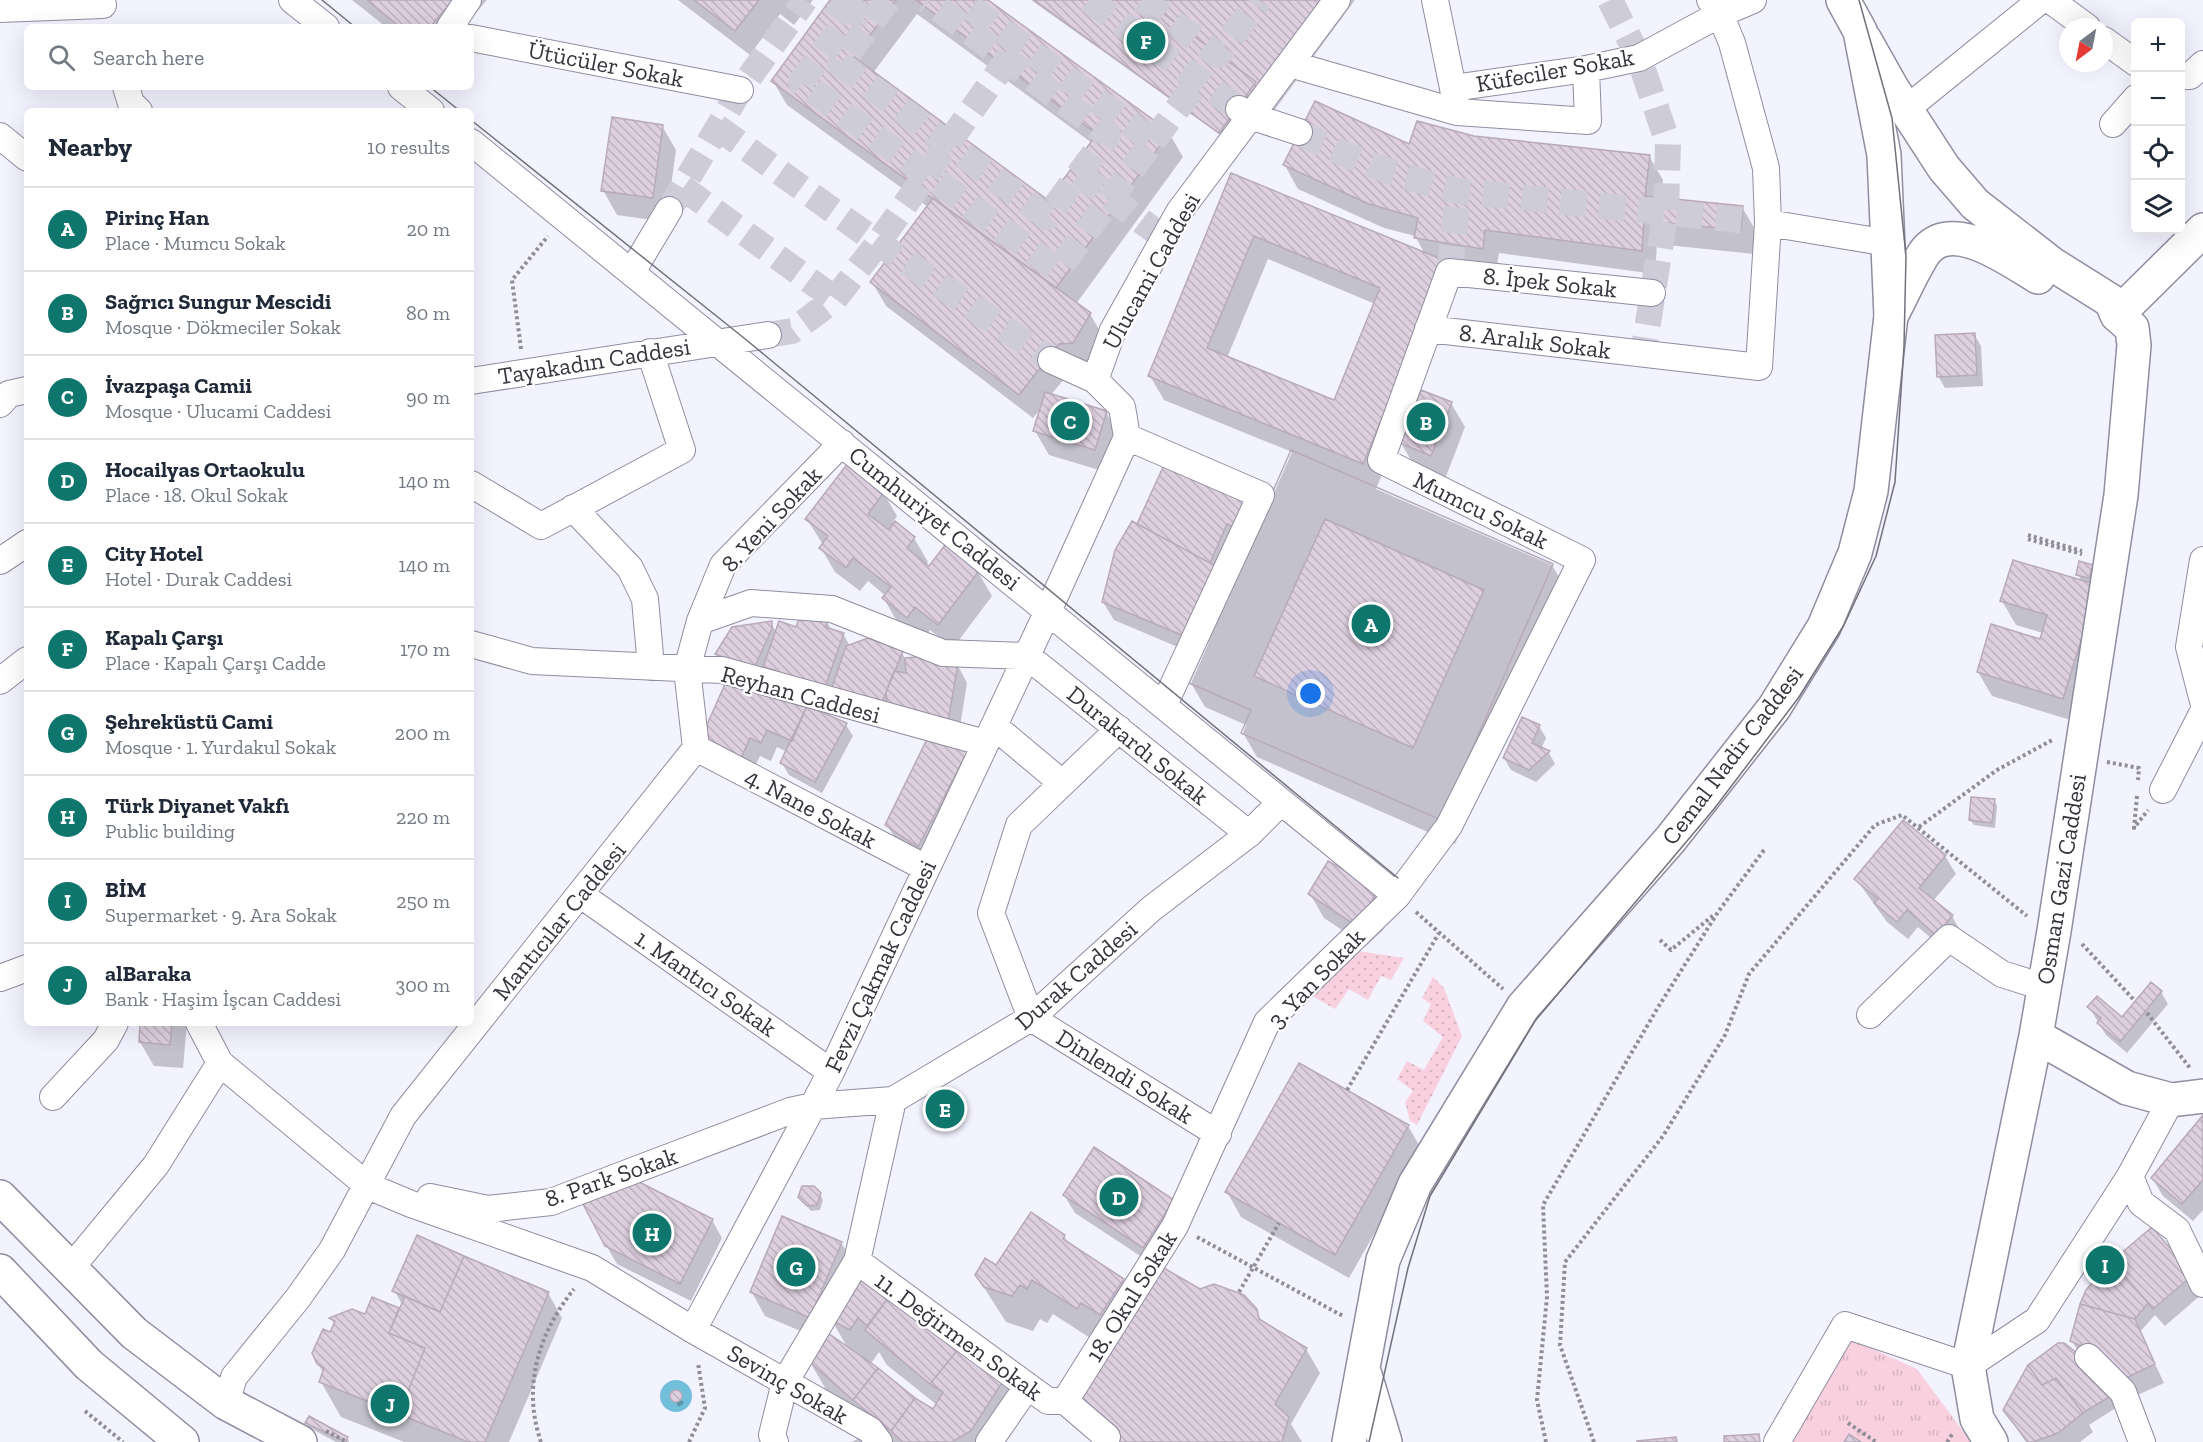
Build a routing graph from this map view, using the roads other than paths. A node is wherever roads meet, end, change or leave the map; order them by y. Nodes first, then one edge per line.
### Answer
1 (291, 0) edge
2 (468, 0) edge
3 (1337, 0) edge
4 (1435, 0) edge
5 (1752, 0) edge
6 (1843, 0) edge
7 (2041, 0) edge
8 (2050, 0) edge
9 (1715, 7) edge
10 (0, 9) edge
11 (105, 11) edge
12 (2074, 18) edge
13 (322, 24) edge
14 (452, 24) edge
15 (1860, 31) junction
16 (474, 39) edge
17 (2113, 46) edge
18 (2131, 59) edge
19 (1290, 64) junction
20 (2203, 64) edge
21 (1586, 69) junction
22 (2185, 76) edge
23 (127, 90) edge
24 (407, 90) edge
25 (740, 90) dead end
26 (1455, 100) junction
27 (2131, 104) edge
28 (136, 108) edge
29 (428, 108) edge
30 (1905, 110) junction
31 (1244, 112) junction
32 (2113, 124) dead end
33 (1299, 132) tunnel mouth
34 (0, 136) edge
35 (474, 144) edge
36 (24, 156) edge
37 (669, 210) tunnel mouth
38 (1768, 223) junction
39 (2203, 230) edge
40 (1888, 243) junction
41 (632, 272) junction
42 (1652, 293) dead end
43 (2117, 315) junction
44 (1892, 316) junction
45 (1428, 329) junction
46 (768, 334) tunnel mouth
47 (717, 341) junction
48 (650, 352) junction
49 (1051, 360) tunnel mouth
50 (474, 380) edge
51 (1095, 380) junction
52 (1127, 437) junction
53 (842, 443) junction
54 (474, 486) edge
55 (573, 508) junction
56 (24, 545) edge
57 (1582, 560) joint
58 (2203, 560) edge
59 (0, 561) edge
60 (1052, 603) junction
61 (700, 621) junction
62 (474, 645) edge
63 (1027, 656) junction
64 (24, 662) edge
65 (651, 667) junction
66 (687, 669) junction
67 (0, 681) edge
68 (2203, 701) edge
69 (1164, 705) junction
70 (2203, 712) edge
71 (1119, 729) junction
72 (989, 734) junction
73 (696, 748) junction
74 (1062, 783) junction
75 (2163, 790) dead end
76 (1280, 803) junction
77 (1249, 834) junction
78 (926, 868) junction
79 (581, 895) junction
80 (1397, 896) junction
81 (24, 969) edge
82 (0, 978) edge
83 (2043, 987) junction
84 (1870, 1015) dead end
85 (1031, 1018) junction
86 (113, 1026) edge
87 (201, 1026) edge
88 (2036, 1036) junction
89 (220, 1063) junction
90 (831, 1072) junction
91 (2200, 1086) edge
92 (53, 1096) dead end
93 (2171, 1100) junction
94 (893, 1101) junction
95 (813, 1106) junction
96 (1218, 1134) junction
97 (2130, 1176) junction
98 (368, 1186) junction
99 (0, 1197) edge
100 (857, 1261) junction
101 (70, 1269) junction
102 (0, 1271) edge
103 (2203, 1284) edge
104 (693, 1330) junction
105 (2088, 1357) dead end
106 (1968, 1366) junction
107 (1364, 1370) junction
108 (785, 1382) junction
109 (1027, 1387) junction
110 (1065, 1401) junction
111 (226, 1403) junction
112 (182, 1442) edge
113 (300, 1442) edge
114 (775, 1442) edge
115 (879, 1442) edge
116 (989, 1442) edge
117 (1105, 1442) edge
118 (1349, 1442) edge
119 (1385, 1442) edge
120 (1777, 1442) edge
121 (1991, 1442) edge
122 (2142, 1442) edge

1 - 13 street
2 - 14 street
3 - 19 street, Ulucami Caddesi
4 - 26 street
5 - 9 street, Küfeciler Sokak
6 - 15 main road, Osman Gazi Caddesi
7 - 30 street
8 - 12 street
9 - 21 street, Küfeciler Sokak
9 - 38 street
10 - 11 street
15 - 30 main road, Osman Gazi Caddesi
15 - 40 main road, Cemal Nadir Caddesi
16 - 25 street, Ütücüler Sokak
17 - 18 street
19 - 26 street
19 - 31 street, Ulucami Caddesi
20 - 22 street
21 - 26 street, Küfeciler Sokak
21 - 26 street
23 - 28 street
24 - 29 street
27 - 32 street
30 - 43 main road, Osman Gazi Caddesi
31 - 33 street
31 - 51 street, Ulucami Caddesi
34 - 36 street
35 - 41 street, Cumhuriyet Caddesi
37 - 41 street
38 - 40 street
38 - 45 street, 8. Aralık Sokak
39 - 43 main road
40 - 44 main road, Cemal Nadir Caddesi
41 - 47 street, Cumhuriyet Caddesi
42 - 45 street, 8. İpek Sokak
43 - 44 main road
43 - 83 main road, Osman Gazi Caddesi
44 - 107 main road, Cemal Nadir Caddesi
45 - 57 street, Mumcu Sokak
46 - 47 street, Tayakadın Caddesi
47 - 48 street, Tayakadın Caddesi
47 - 53 street, Cumhuriyet Caddesi
48 - 50 street, Tayakadın Caddesi
48 - 55 street
49 - 51 street
51 - 52 street, Ulucami Caddesi
52 - 60 street
52 - 69 street
53 - 60 street, Cumhuriyet Caddesi
53 - 61 street, 8. Yeni Sokak
54 - 55 street
55 - 65 street
56 - 59 street
57 - 80 street, 3. Yan Sokak
58 - 68 street
60 - 63 street, Fevzi Çakmak Caddesi
60 - 69 street, Cumhuriyet Caddesi
61 - 63 street
61 - 66 street, 8. Yeni Sokak
62 - 65 street, Reyhan Caddesi
63 - 71 street, Durakardı Sokak
63 - 72 street, Fevzi Çakmak Caddesi
64 - 67 street
65 - 66 street, Reyhan Caddesi
66 - 72 street, Reyhan Caddesi
66 - 73 street
69 - 76 street, Cumhuriyet Caddesi
70 - 75 street
71 - 74 street
71 - 77 street, Durakardı Sokak
72 - 74 street
72 - 78 street, Fevzi Çakmak Caddesi
73 - 78 street, 4. Nane Sokak
73 - 79 street, Mantıcılar Caddesi
74 - 85 street
76 - 77 street, Durak Caddesi
76 - 80 street, Cumhuriyet Caddesi
77 - 85 street, Durak Caddesi
78 - 90 street, Fevzi Çakmak Caddesi
79 - 90 street, 1. Mantıcı Sokak
79 - 98 street, Mantıcılar Caddesi
80 - 96 street, 3. Yan Sokak
81 - 82 street
83 - 84 street
83 - 88 main road, Osman Gazi Caddesi
85 - 94 street, Durak Caddesi
85 - 96 street, Dinlendi Sokak
86 - 92 street
87 - 89 street
88 - 93 main road
88 - 106 main road, Osman Gazi Caddesi
89 - 98 street
89 - 101 street
90 - 95 street, Fevzi Çakmak Caddesi
91 - 93 main road
93 - 97 street
94 - 95 street, Durak Caddesi
94 - 100 street
95 - 98 street, 8. Park Sokak
95 - 104 street, Fevzi Çakmak Caddesi
96 - 110 street, 18. Okul Sokak
97 - 103 street
97 - 106 street
98 - 104 street
98 - 111 street, Mantıcılar Caddesi
99 - 101 main road
100 - 108 street
100 - 109 street, 11. Değirmen Sokak
101 - 111 main road
102 - 112 main road
104 - 108 street, Sevinç Sokak
105 - 122 street
106 - 120 street
106 - 121 main road, Osman Gazi Caddesi
107 - 118 main road, Cemal Nadir Caddesi
107 - 119 main road, Cemal Nadir Caddesi
108 - 114 street
108 - 115 street, Sevinç Sokak
109 - 110 street, 11. Değirmen Sokak
109 - 116 street
110 - 117 street
111 - 113 main road

